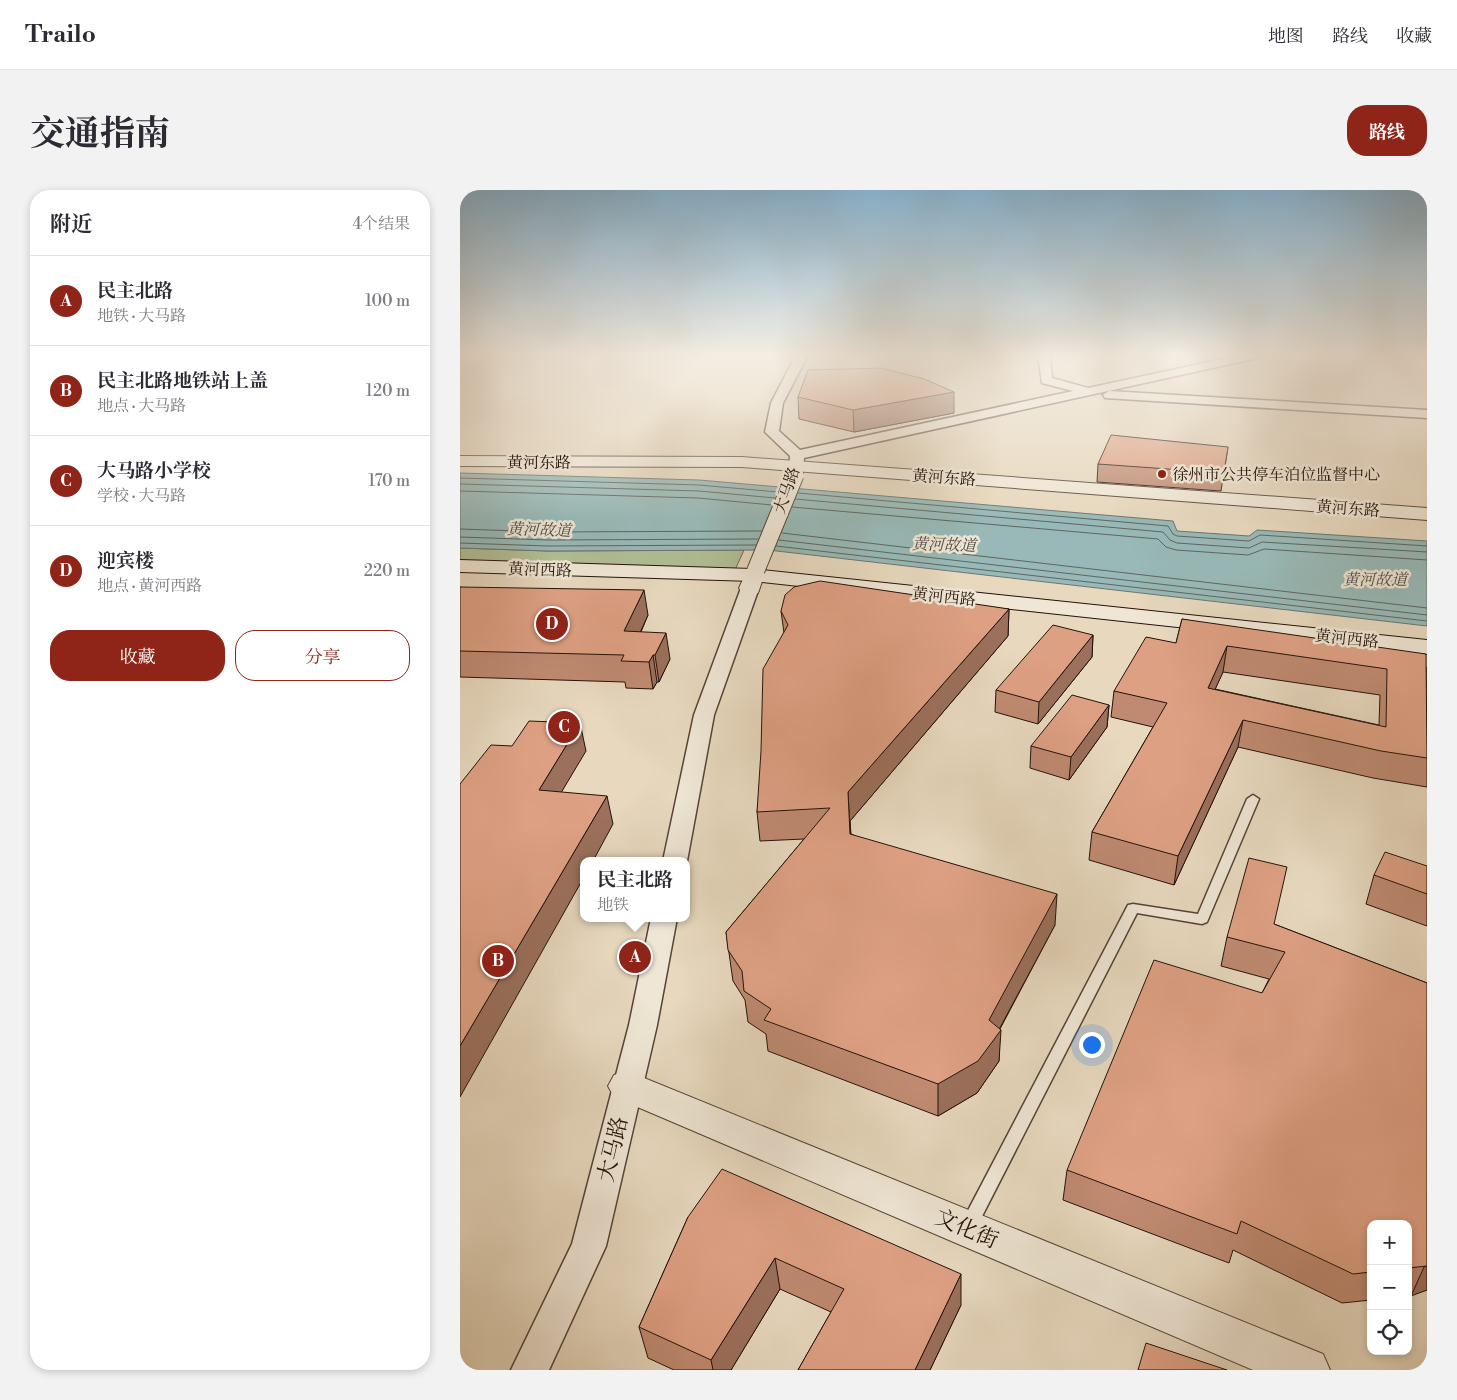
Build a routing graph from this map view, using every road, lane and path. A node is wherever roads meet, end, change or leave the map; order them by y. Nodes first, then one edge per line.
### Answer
1 (776, 410) edge
2 (1016, 410) edge
3 (1363, 410) edge
4 (1427, 414) edge
5 (460, 461) edge
6 (796, 464) junction
7 (1427, 514) edge
8 (460, 566) edge
9 (460, 578) edge
10 (753, 578) junction
11 (1427, 647) edge
12 (1427, 659) edge
13 (1253, 799) dead end
14 (677, 857) edge
15 (663, 922) edge
16 (627, 1086) junction
17 (967, 1228) junction
18 (530, 1370) edge
19 (1307, 1370) edge

1 - 6 street
2 - 6 street, 大马路
3 - 4 street
5 - 6 main road, 黄河东路
6 - 7 main road, 黄河东路
6 - 10 street, 大马路, bridge
8 - 10 main road, 黄河西路
9 - 10 main road, 黄河西路
10 - 11 main road, 黄河西路
10 - 12 main road, 黄河西路
10 - 14 street, 大马路
13 - 17 lane
15 - 16 street, 大马路
16 - 17 main road, 文化街
16 - 18 street, 大马路
17 - 19 main road, 文化街

